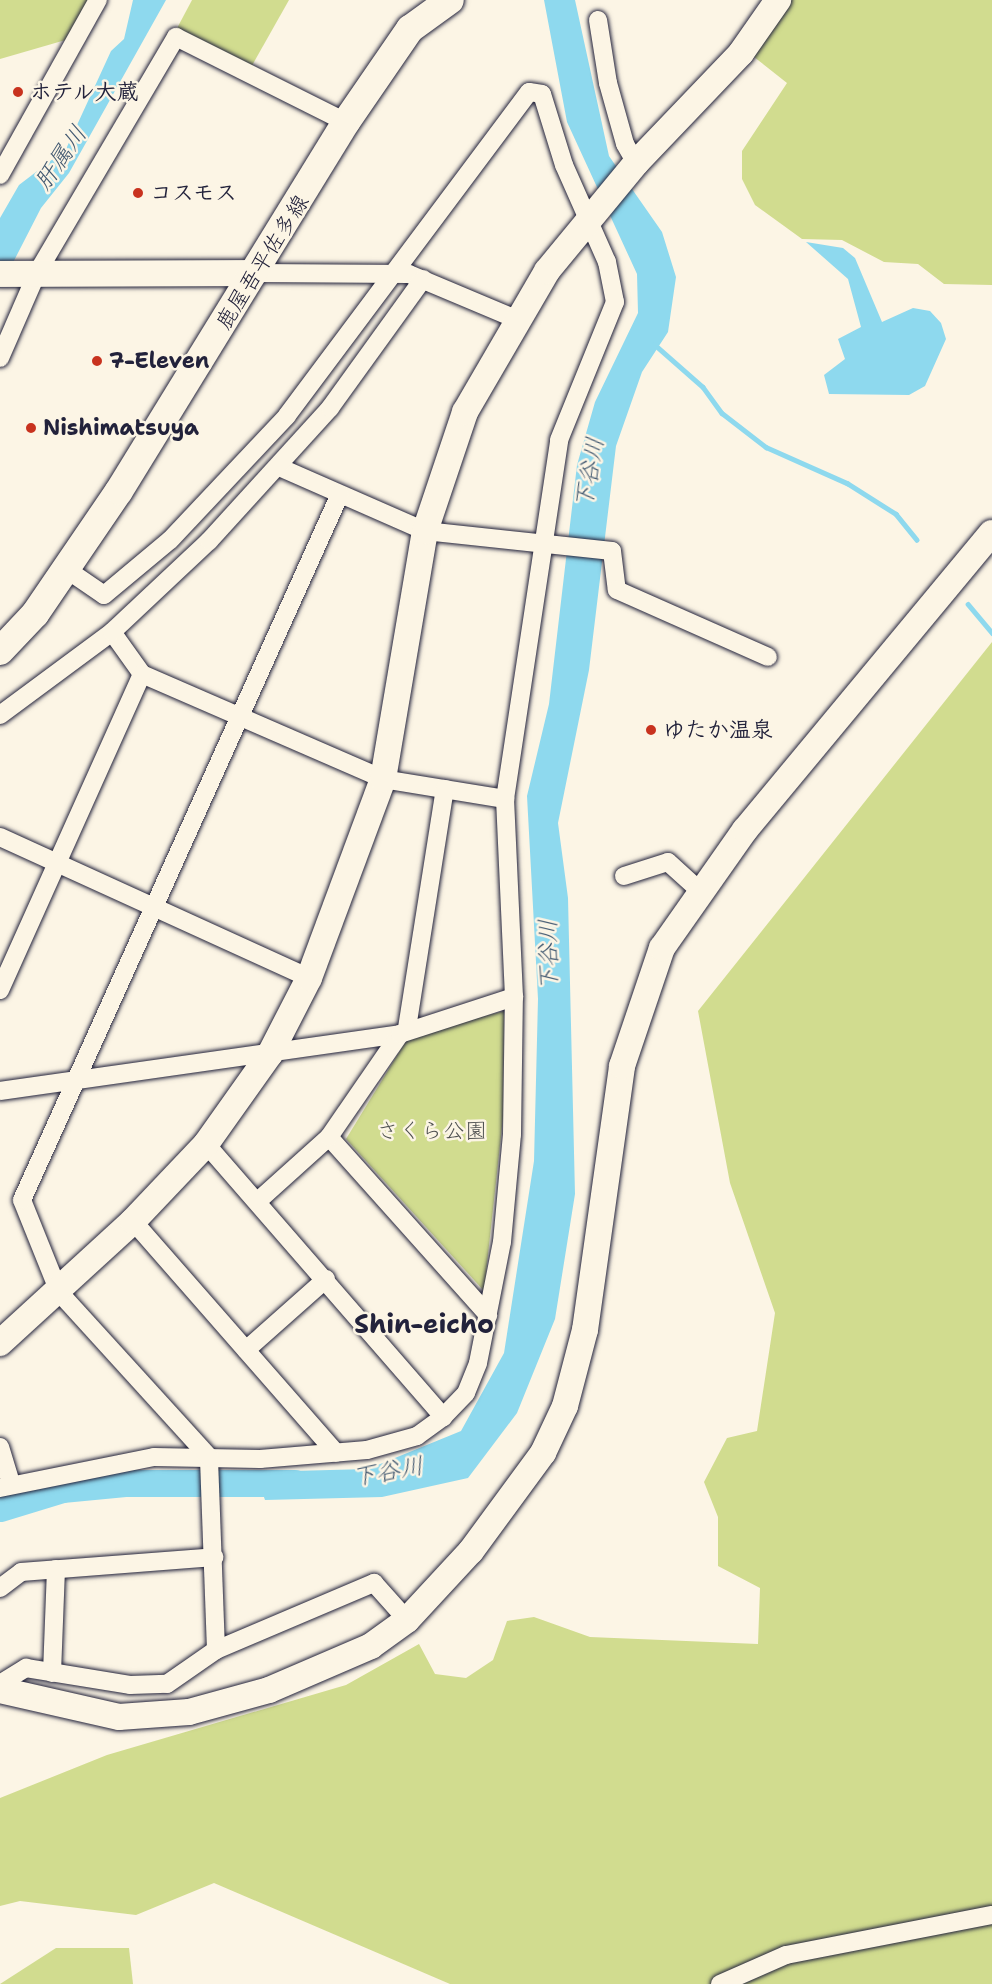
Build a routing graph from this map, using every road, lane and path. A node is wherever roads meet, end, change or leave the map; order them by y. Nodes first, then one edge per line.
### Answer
1 (98, 0) edge
2 (429, 0) edge
3 (450, 0) edge
4 (778, 0) edge
5 (598, 20) dead end
6 (410, 30) junction
7 (346, 122) junction
8 (636, 162) junction
9 (0, 175) edge
10 (587, 219) junction
11 (37, 273) junction
12 (254, 273) junction
13 (0, 274) edge
14 (398, 274) junction
15 (423, 279) junction
16 (516, 319) junction
17 (0, 358) edge
18 (279, 467) junction
19 (340, 494) junction
20 (425, 531) junction
21 (992, 533) edge
22 (546, 545) junction
23 (66, 569) junction
24 (112, 632) junction
25 (0, 651) edge
26 (768, 657) dead end
27 (142, 674) junction
28 (0, 715) edge
29 (240, 716) junction
30 (383, 779) junction
31 (445, 789) junction
32 (505, 799) junction
33 (0, 837) edge
34 (54, 865) junction
35 (624, 876) dead end
36 (700, 891) junction
37 (159, 907) junction
38 (309, 978) junction
39 (0, 990) edge
40 (514, 997) junction
41 (403, 1031) junction
42 (270, 1054) junction
43 (75, 1079) junction
44 (0, 1091) edge
45 (329, 1137) junction
46 (206, 1144) junction
47 (259, 1200) junction
48 (134, 1221) junction
49 (326, 1279) junction
50 (58, 1293) junction
51 (488, 1315) junction
52 (0, 1343) edge
53 (246, 1350) junction
54 (443, 1417) junction
55 (0, 1447) edge
56 (336, 1453) junction
57 (209, 1457) junction
58 (6, 1486) edge
59 (214, 1557) junction
60 (56, 1569) junction
61 (0, 1588) edge
62 (407, 1620) junction
63 (216, 1650) junction
64 (52, 1673) junction
65 (0, 1684) edge
66 (0, 1690) edge
67 (992, 1915) edge
68 (720, 1984) edge

1 - 9 street
2 - 6 street
3 - 6 main road, 鹿屋吾平佐多線
4 - 8 street
5 - 8 street
6 - 7 main road, 鹿屋吾平佐多線
7 - 11 street
7 - 12 main road, 鹿屋吾平佐多線
8 - 10 street
10 - 14 street
10 - 16 street
10 - 22 street
11 - 12 street
11 - 13 street
11 - 17 street
12 - 14 street
12 - 23 main road, 鹿屋吾平佐多線
14 - 15 street
14 - 23 street
15 - 16 street
15 - 18 street
16 - 20 street
18 - 19 street
18 - 24 street
19 - 20 street
19 - 29 street
20 - 22 street
20 - 30 street
21 - 36 street
22 - 26 street
22 - 32 street
23 - 25 main road, 鹿屋吾平佐多線
24 - 27 street
24 - 28 street
27 - 29 street
27 - 34 street
29 - 30 street
29 - 37 street
30 - 31 street
30 - 38 street
31 - 32 street
31 - 41 street
32 - 40 street
33 - 34 street
34 - 37 street
34 - 39 street
35 - 36 street
36 - 62 street
37 - 38 street
37 - 43 street
38 - 42 street
40 - 41 street
40 - 51 street
41 - 42 street
41 - 45 street
42 - 43 street
42 - 46 street
43 - 44 street
43 - 50 street
45 - 47 street
45 - 51 street
46 - 47 street
46 - 48 street
47 - 49 street
48 - 50 street
48 - 53 street
49 - 53 street
49 - 54 street
50 - 52 street
50 - 57 street
51 - 54 street
53 - 56 street
54 - 56 street
55 - 58 street
56 - 57 street
57 - 58 street
57 - 59 street
59 - 60 street
59 - 63 street
60 - 61 street
60 - 64 street
62 - 63 street
62 - 66 street
63 - 64 street
64 - 65 street
67 - 68 street

